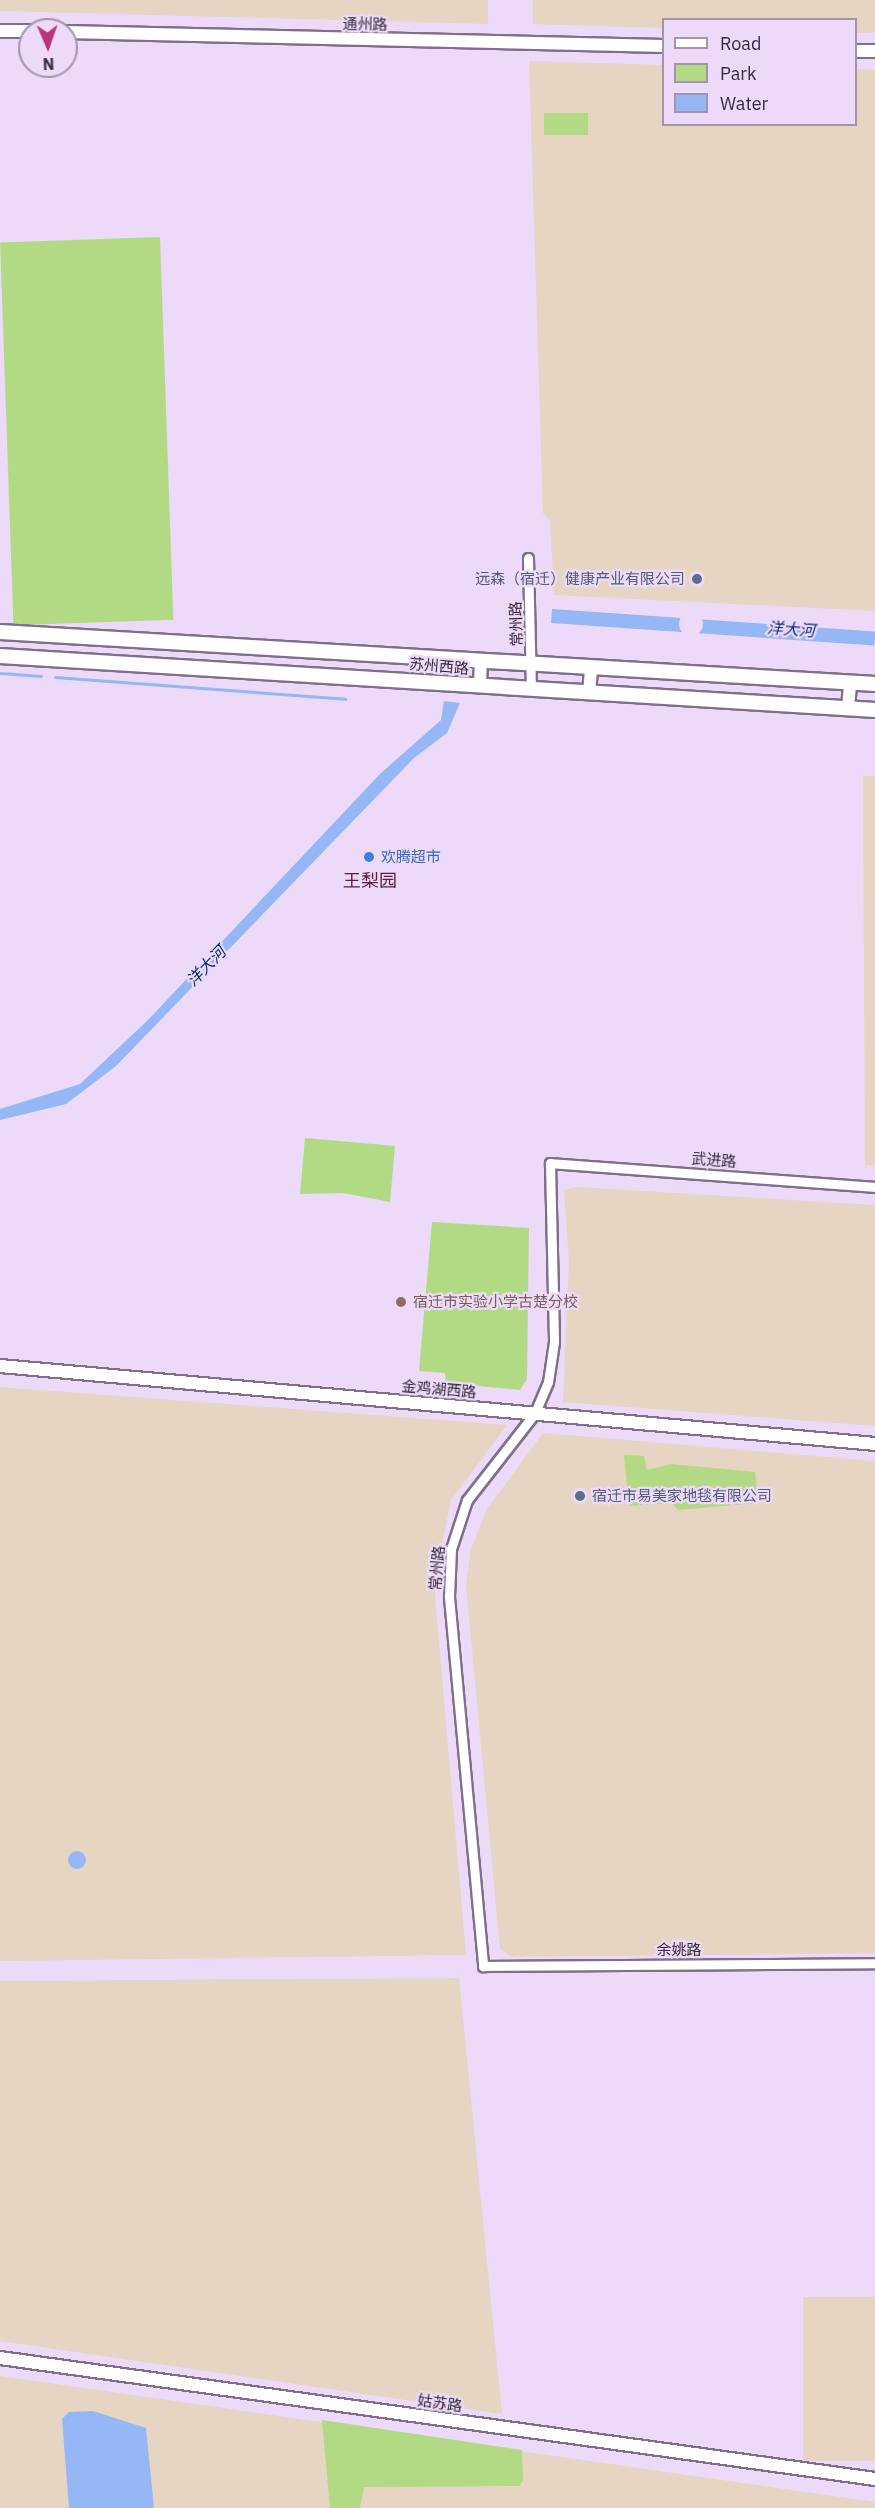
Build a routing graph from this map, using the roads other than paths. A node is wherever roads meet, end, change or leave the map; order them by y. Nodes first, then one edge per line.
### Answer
1 (0, 31) edge
2 (18, 31) edge
3 (78, 32) edge
4 (662, 46) edge
5 (857, 51) edge
6 (875, 51) edge
7 (528, 558) dead end
8 (0, 632) edge
9 (0, 656) edge
10 (481, 662) junction
11 (532, 665) junction
12 (591, 668) junction
13 (850, 683) junction
14 (875, 684) edge
15 (480, 686) junction
16 (531, 690) junction
17 (589, 693) junction
18 (848, 708) junction
19 (875, 710) edge
20 (550, 1163) joint
21 (875, 1187) edge
22 (0, 1366) edge
23 (535, 1413) junction
24 (875, 1444) edge
25 (875, 1963) edge
26 (483, 1966) joint
27 (0, 2358) edge
28 (875, 2479) edge

1 - 2 street
3 - 4 street, 通州路
5 - 6 street
7 - 11 street, 常州路
8 - 10 main road, 苏州西路
9 - 15 main road, 苏州西路
10 - 11 main road, 苏州西路
10 - 15 street
11 - 12 main road, 苏州西路
11 - 16 street, 常州路
12 - 13 main road, 苏州西路
12 - 17 street
13 - 14 main road, 苏州西路
13 - 18 street
15 - 16 main road, 苏州西路
16 - 17 main road, 苏州西路
17 - 18 main road, 苏州西路
18 - 19 main road, 苏州西路
20 - 21 street, 武进路
20 - 23 street, 常州路
22 - 23 street, 金鸡湖西路
23 - 24 street, 金鸡湖西路
23 - 26 street, 常州路
25 - 26 street, 余姚路
27 - 28 street, 姑苏路

